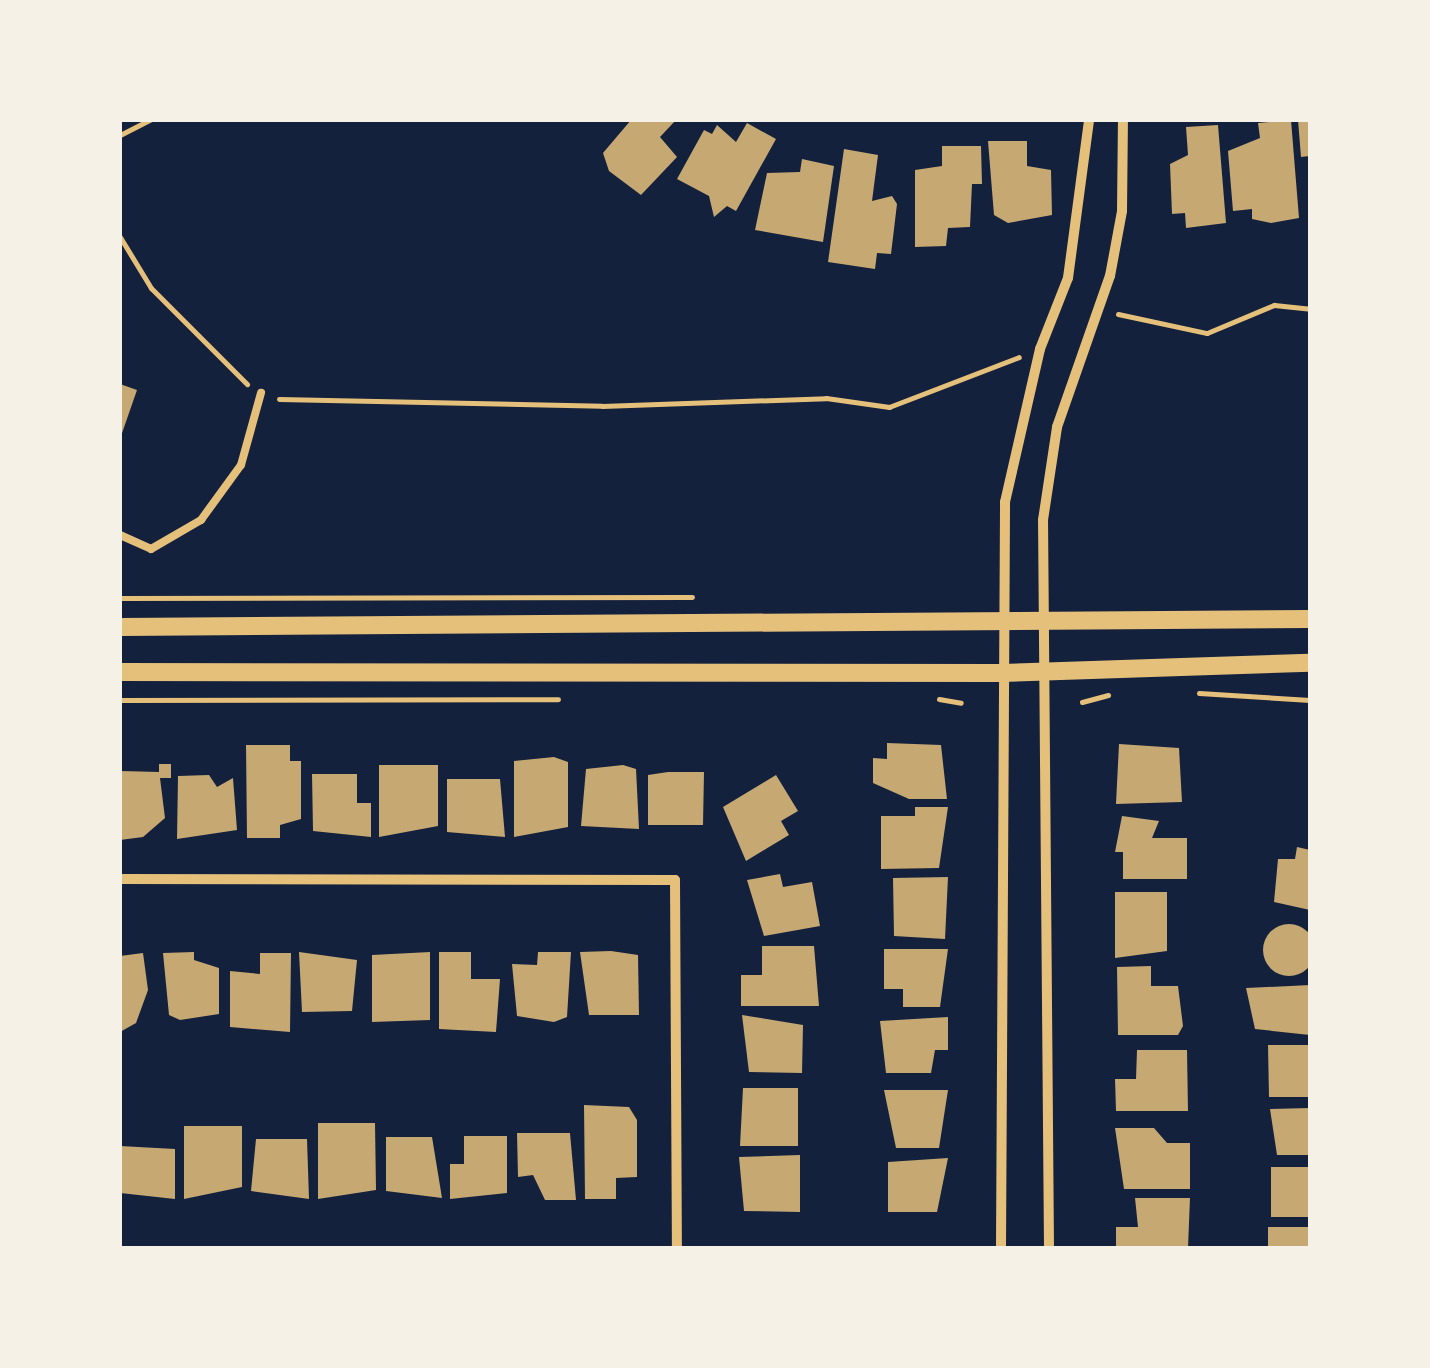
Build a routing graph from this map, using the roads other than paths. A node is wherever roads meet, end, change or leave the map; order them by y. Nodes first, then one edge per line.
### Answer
1 (1089, 120) edge
2 (1123, 120) edge
3 (261, 393) road end
4 (120, 535) edge
5 (1310, 618) edge
6 (1000, 623) junction
7 (1042, 623) junction
8 (120, 627) edge
9 (1310, 663) edge
10 (120, 672) edge
11 (1044, 672) junction
12 (1002, 673) junction
13 (120, 879) edge
14 (677, 1248) edge
15 (1001, 1248) edge
16 (1049, 1248) edge

1 - 6 street
2 - 7 street
3 - 4 lane
5 - 7 street
6 - 7 street
6 - 8 street
6 - 12 street
7 - 11 street
9 - 11 street
10 - 12 street
11 - 12 street
11 - 16 street
12 - 15 street
13 - 14 street

